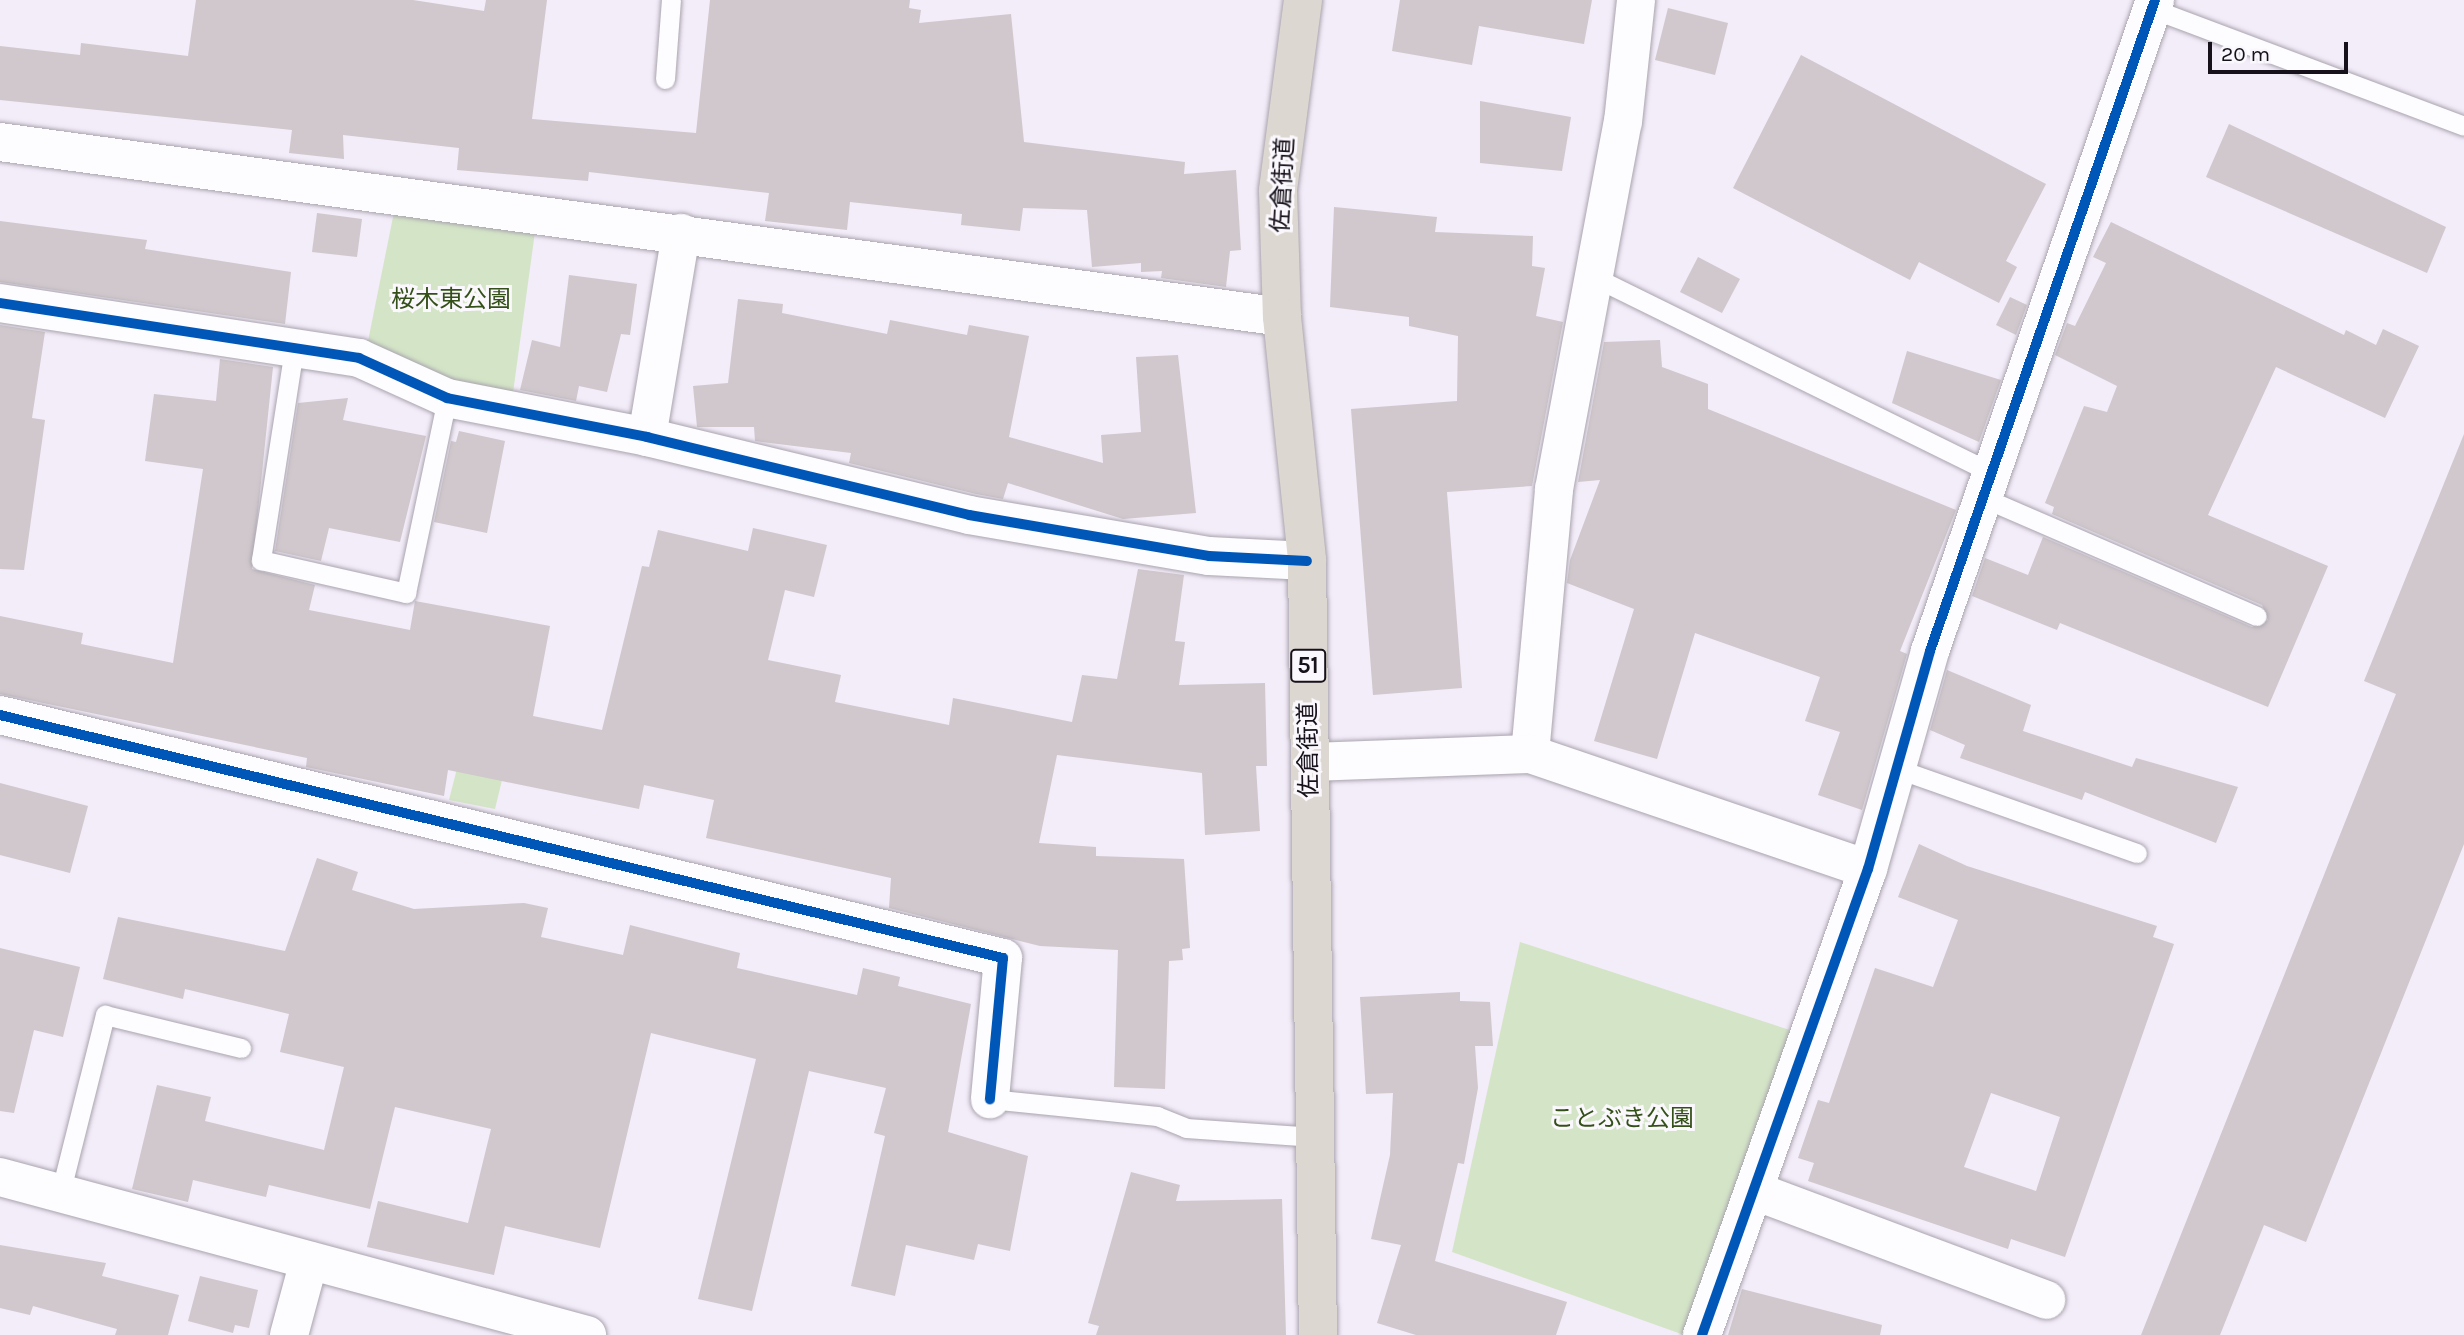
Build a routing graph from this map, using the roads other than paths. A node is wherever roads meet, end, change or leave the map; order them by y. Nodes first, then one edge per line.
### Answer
1 (671, 0) edge
2 (1303, 0) edge
3 (1636, 0) edge
4 (2154, 5) edge
5 (665, 79) dead end
6 (2464, 126) edge
7 (0, 142) edge
8 (681, 233) junction
9 (1594, 277) junction
10 (0, 303) edge
11 (1282, 317) junction
12 (294, 349) junction
13 (447, 398) junction
14 (647, 437) junction
15 (1988, 485) junction
16 (1307, 561) junction
17 (2257, 615) dead end
18 (0, 715) edge
19 (1530, 754) junction
20 (1310, 762) junction
21 (1901, 770) junction
22 (2137, 853) dead end
23 (1868, 869) junction
24 (241, 1048) dead end
25 (990, 1099) joint
26 (1315, 1137) junction
27 (0, 1177) edge
28 (1755, 1191) junction
29 (60, 1194) junction
30 (309, 1261) junction
31 (2046, 1300) dead end
32 (571, 1333) edge
33 (289, 1335) edge
34 (1318, 1335) edge
35 (1702, 1335) edge

1 - 5 lane
2 - 11 highway, 佐倉街道 / 51
3 - 9 street
4 - 6 lane
4 - 15 street
7 - 8 street
8 - 11 street
8 - 14 street
9 - 15 lane
9 - 19 street
10 - 12 street
11 - 16 highway, 佐倉街道 / 51
12 - 13 street
12 - 13 lane
13 - 14 street
14 - 16 street
15 - 17 lane
15 - 21 street
16 - 20 highway, 佐倉街道 / 51
18 - 25 street
19 - 20 street
19 - 23 street
20 - 26 highway, 佐倉街道 / 51
21 - 22 lane
21 - 23 street
23 - 28 street
24 - 29 lane
25 - 26 lane
26 - 34 highway, 佐倉街道 / 51
27 - 29 street
28 - 31 street
28 - 35 street
29 - 30 street
30 - 32 street
30 - 33 street

